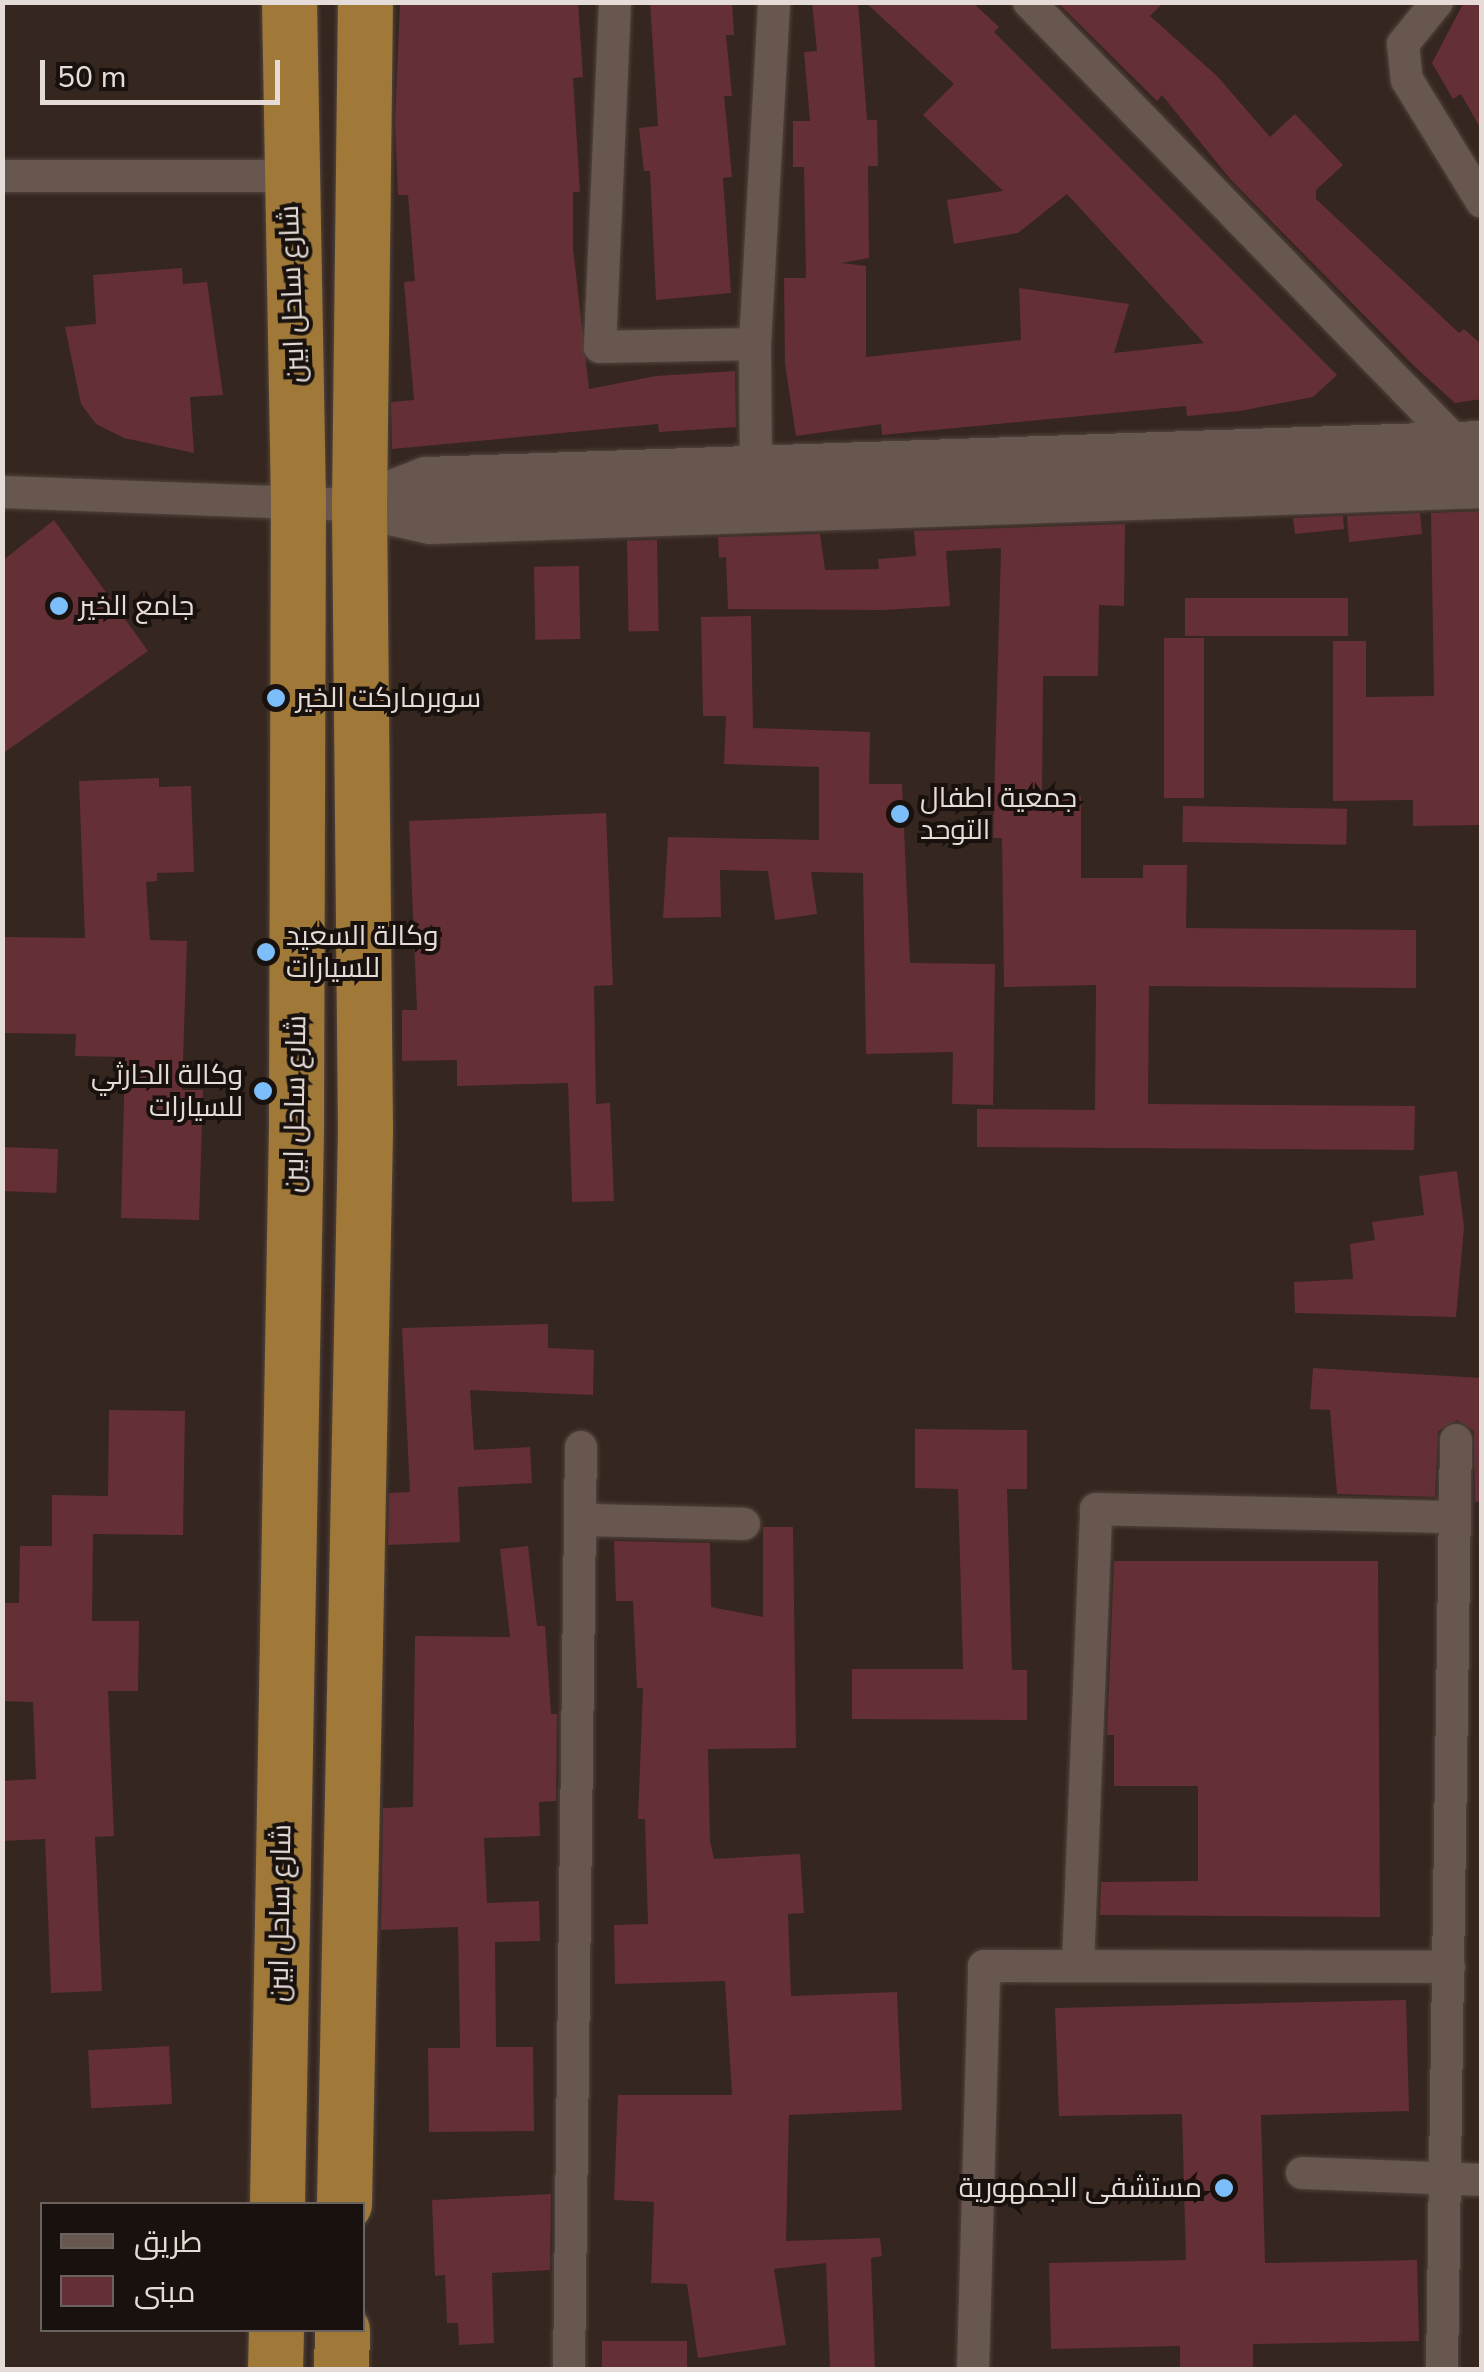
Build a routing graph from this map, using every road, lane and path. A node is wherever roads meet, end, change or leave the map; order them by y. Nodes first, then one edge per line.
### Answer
1 (289, 2) edge
2 (365, 2) edge
3 (614, 2) edge
4 (774, 2) edge
5 (1029, 2) edge
6 (1437, 2) edge
7 (2, 176) edge
8 (289, 176) junction
9 (1482, 202) edge
10 (755, 344) junction
11 (1468, 442) edge
12 (1482, 485) edge
13 (758, 491) junction
14 (2, 492) edge
15 (298, 502) junction
16 (360, 505) junction
17 (1456, 1440) dead end
18 (581, 1447) dead end
19 (1455, 1518) junction
20 (584, 1520) junction
21 (744, 1524) dead end
22 (1078, 1964) junction
23 (1449, 1967) junction
24 (1302, 2173) dead end
25 (1446, 2180) junction
26 (1482, 2180) edge
27 (277, 2202) edge
28 (344, 2202) edge
29 (276, 2332) edge
30 (342, 2332) edge
31 (275, 2370) edge
32 (341, 2370) edge
33 (570, 2370) edge
34 (973, 2370) edge
35 (1442, 2370) edge

1 - 8 highway, شارع ساحل ابين
2 - 16 highway
3 - 10 street
4 - 10 street
5 - 11 street
6 - 9 street
7 - 8 street
8 - 15 highway, شارع ساحل ابين
10 - 13 street
11 - 13 main road
12 - 13 main road
13 - 16 main road
14 - 15 street
15 - 16 street
15 - 27 highway, شارع ساحل ابين
16 - 28 highway
17 - 19 street
18 - 20 street
19 - 22 street
19 - 23 street
20 - 21 street
20 - 33 street
22 - 23 street
22 - 34 street
23 - 25 street
24 - 25 street
25 - 26 street
25 - 35 street
29 - 31 highway
30 - 32 highway

